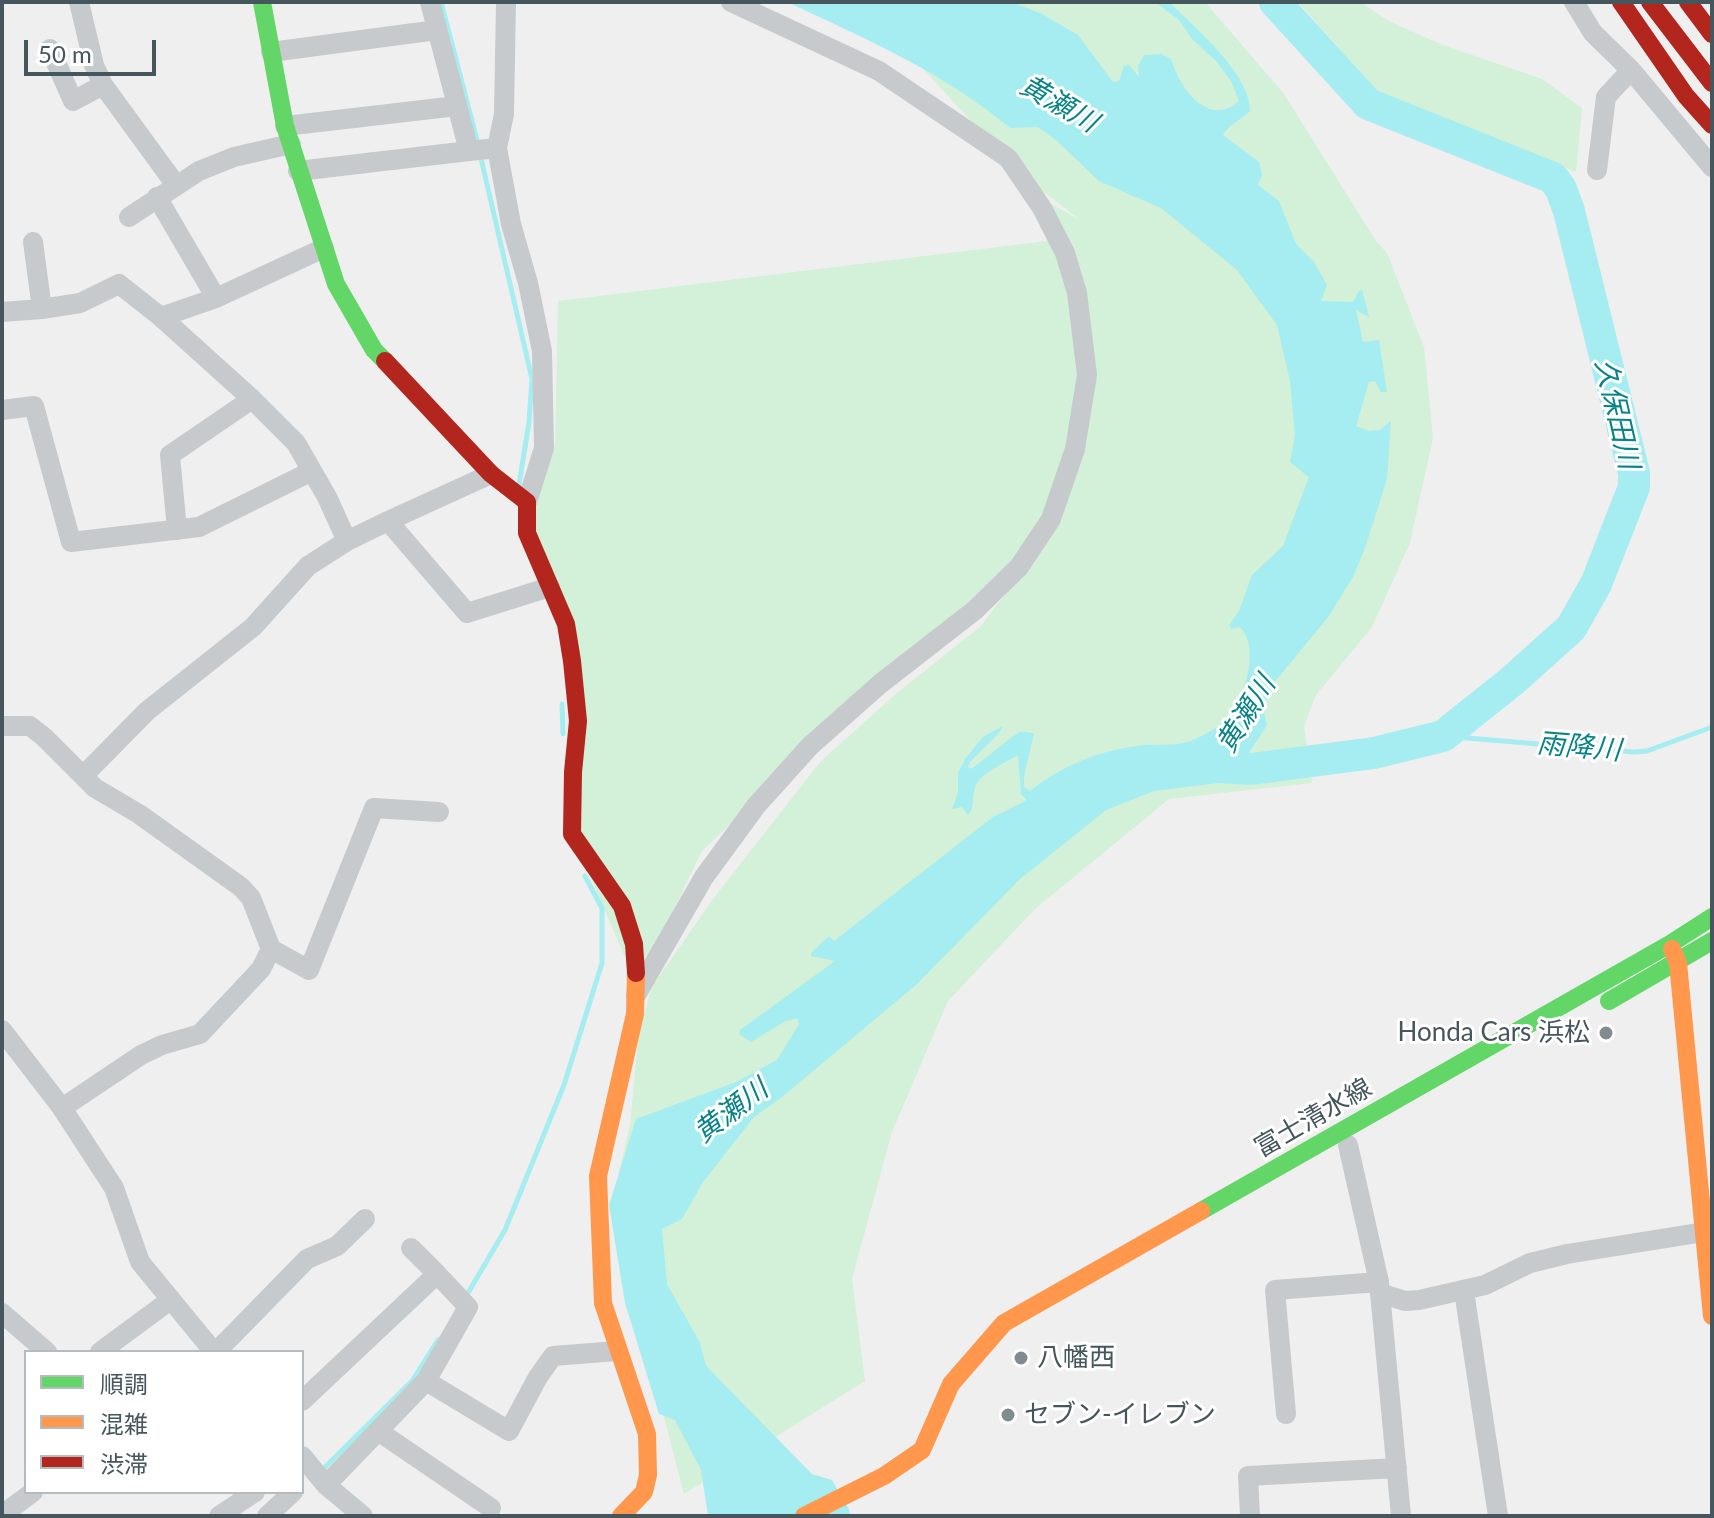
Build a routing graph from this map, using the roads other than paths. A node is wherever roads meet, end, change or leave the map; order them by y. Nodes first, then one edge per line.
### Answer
1 (79, 2) edge
2 (262, 2) edge
3 (430, 2) edge
4 (506, 2) edge
5 (731, 2) edge
6 (1574, 2) edge
7 (1621, 2) edge
8 (1650, 2) edge
9 (1688, 2) edge
10 (1702, 2) edge
11 (1712, 13) edge
12 (437, 30) junction
13 (1712, 34) edge
14 (50, 49) dead end
15 (271, 52) junction
16 (1631, 70) junction
17 (1712, 83) edge
18 (103, 85) junction
19 (457, 106) junction
20 (1712, 125) edge
21 (288, 135) junction
22 (485, 149) junction
23 (1712, 167) edge
24 (1597, 170) dead end
25 (298, 171) junction
26 (176, 185) junction
27 (157, 197) junction
28 (129, 217) dead end
29 (33, 242) dead end
30 (324, 248) junction
31 (216, 298) junction
32 (42, 309) junction
33 (2, 312) edge
34 (161, 317) junction
35 (252, 399) junction
36 (2, 410) edge
37 (312, 471) junction
38 (491, 474) junction
39 (527, 502) junction
40 (388, 521) junction
41 (177, 530) junction
42 (347, 541) junction
43 (550, 587) junction
44 (2, 726) edge
45 (83, 776) junction
46 (439, 812) dead end
47 (1712, 917) edge
48 (1712, 941) edge
49 (1670, 944) junction
50 (271, 949) junction
51 (1678, 963) junction
52 (636, 995) junction
53 (1596, 1008) dead end
54 (2, 1030) edge
55 (1554, 1031) dead end
56 (62, 1108) junction
57 (1348, 1145) junction
58 (365, 1219) dead end
59 (1704, 1232) junction
60 (411, 1248) dead end
61 (437, 1274) junction
62 (1379, 1288) junction
63 (1464, 1291) junction
64 (169, 1301) junction
65 (2, 1313) edge
66 (1712, 1316) edge
67 (45, 1350) edge
68 (103, 1350) edge
69 (213, 1350) edge
70 (217, 1350) edge
71 (617, 1351) junction
72 (953, 1380) junction
73 (426, 1381) junction
74 (304, 1399) edge
75 (1286, 1414) dead end
76 (378, 1431) junction
77 (1397, 1468) junction
78 (311, 1474) edge
79 (30, 1494) edge
80 (252, 1494) edge
81 (291, 1494) edge
82 (491, 1508) dead end
83 (2, 1515) edge
84 (219, 1516) edge
85 (267, 1516) edge
86 (363, 1516) edge
87 (621, 1516) edge
88 (804, 1516) edge
89 (1250, 1516) edge
90 (1401, 1516) edge
91 (1498, 1516) edge

1 - 18 street
2 - 15 main road
3 - 12 street
4 - 22 street
5 - 52 street
6 - 16 street
7 - 20 main road
8 - 17 main road
9 - 13 main road
10 - 11 main road
12 - 15 street
12 - 19 street
14 - 18 street
15 - 21 main road
16 - 23 street
16 - 24 street
18 - 26 street
19 - 21 street
19 - 22 street
21 - 25 main road
21 - 26 street
22 - 25 street
22 - 39 street
25 - 30 main road
26 - 27 street
27 - 28 street
27 - 31 street
29 - 32 street
30 - 31 street
30 - 38 main road
31 - 34 street
32 - 33 street
32 - 34 street
34 - 35 street
35 - 37 street
35 - 41 street
36 - 41 street
37 - 41 street
37 - 42 street
38 - 39 main road
38 - 40 street
39 - 43 main road
40 - 42 street
40 - 43 street
42 - 45 street
43 - 52 main road
44 - 45 street
45 - 50 street
46 - 50 street
47 - 49 main road, 富士清水線
48 - 51 main road
49 - 51 main road
49 - 72 main road, 富士清水線
50 - 56 street
51 - 53 main road
51 - 59 main road
52 - 71 main road
54 - 56 street
55 - 57 main road, 富士清水線
56 - 64 street
57 - 62 street
57 - 72 main road, 富士清水線
58 - 70 street
59 - 63 street
59 - 66 main road
60 - 61 street
61 - 73 street
61 - 74 street
62 - 63 street
62 - 75 street
62 - 77 street
63 - 91 street
64 - 68 street
64 - 69 street
65 - 67 street
71 - 73 street
71 - 87 main road
72 - 88 main road, 富士清水線
73 - 76 street
76 - 78 street
76 - 82 street
77 - 89 street
77 - 90 street
78 - 86 street
79 - 83 street
80 - 84 street
81 - 85 street

